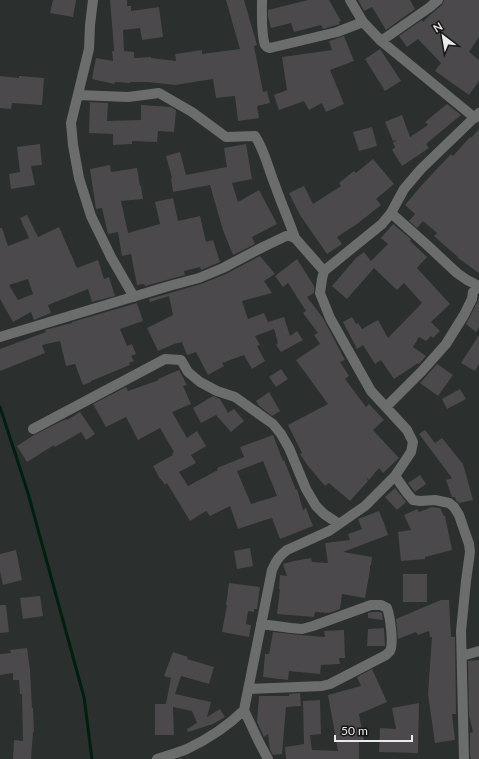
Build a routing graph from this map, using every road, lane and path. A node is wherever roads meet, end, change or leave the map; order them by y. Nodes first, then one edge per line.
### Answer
1 (93, 0) edge
2 (262, 0) edge
3 (350, 0) edge
4 (438, 0) edge
5 (363, 22) junction
6 (381, 41) junction
7 (78, 95) junction
8 (477, 115) edge
9 (391, 213) junction
10 (295, 238) junction
11 (324, 271) junction
12 (479, 286) edge
13 (134, 297) junction
14 (0, 337) edge
15 (386, 407) junction
16 (33, 429) dead end
17 (396, 476) junction
18 (339, 524) junction
19 (474, 548) edge
20 (261, 624) junction
21 (479, 651) edge
22 (462, 656) junction
23 (248, 689) junction
24 (244, 710) junction
25 (157, 759) edge
26 (268, 759) edge
27 (464, 759) edge

1 - 7 street
2 - 5 street
3 - 5 street
4 - 6 street
5 - 6 street
6 - 8 street
7 - 10 street
7 - 13 street
8 - 9 street
9 - 11 street
9 - 12 street
10 - 11 street
10 - 13 street
11 - 15 street
12 - 15 street
13 - 14 street
15 - 17 street
16 - 18 street
17 - 18 street
17 - 19 street
18 - 20 street
19 - 22 street
20 - 23 street
20 - 23 street
21 - 22 street
22 - 27 street
23 - 24 street
24 - 25 street
24 - 26 street

